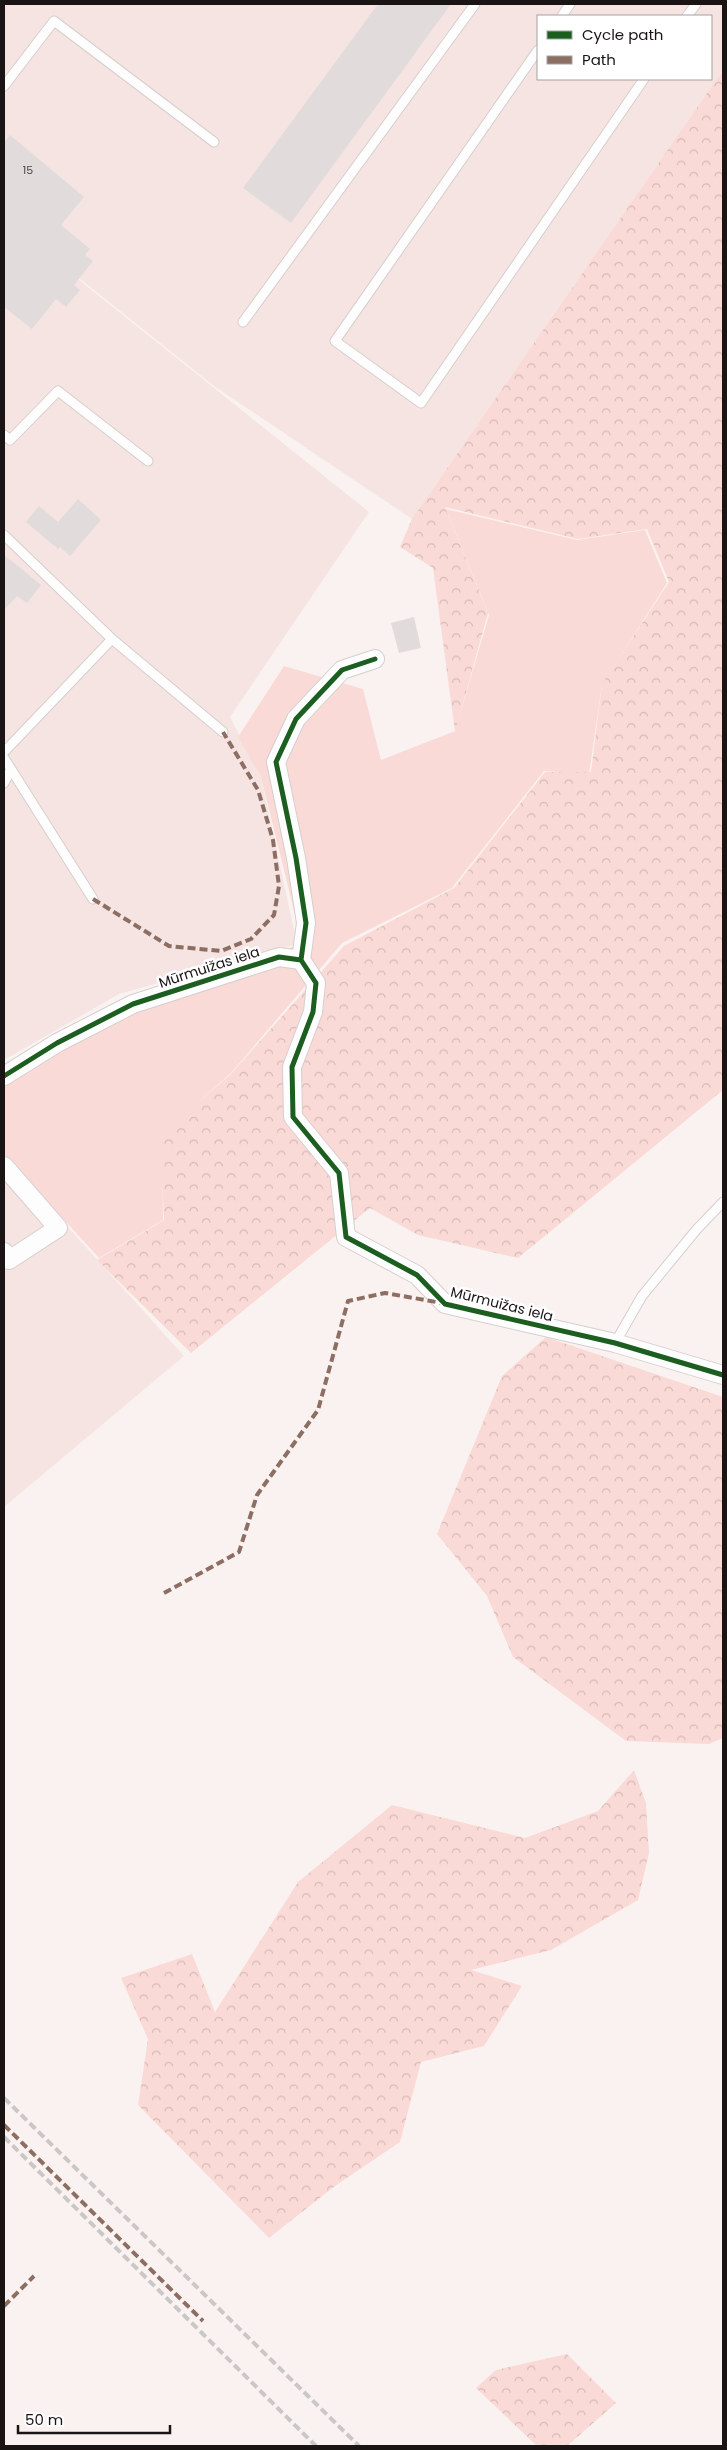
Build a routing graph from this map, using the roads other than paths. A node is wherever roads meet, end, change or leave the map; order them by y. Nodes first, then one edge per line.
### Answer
1 (476, 4) edge
2 (570, 4) edge
3 (696, 4) edge
4 (563, 15) edge
5 (688, 15) edge
6 (537, 51) edge
7 (643, 80) edge
8 (4, 86) edge
9 (214, 142) dead end
10 (243, 322) dead end
11 (4, 435) edge
12 (148, 461) dead end
13 (4, 535) edge
14 (112, 639) junction
15 (375, 659) dead end
16 (224, 732) dead end
17 (4, 752) edge
18 (4, 758) edge
19 (11, 769) junction
20 (4, 783) edge
21 (93, 899) dead end
22 (301, 960) junction
23 (4, 1076) edge
24 (4, 1166) edge
25 (723, 1202) edge
26 (4, 1252) edge
27 (615, 1343) junction
28 (723, 1375) edge

1 - 10 lane
2 - 4 lane
3 - 5 lane
6 - 7 lane
8 - 9 lane
11 - 12 lane
13 - 14 lane
14 - 16 lane
14 - 17 lane
15 - 22 street
18 - 19 lane
19 - 20 lane
19 - 21 lane
22 - 23 street, Mūrmuižas iela
22 - 27 street, Mūrmuižas iela
24 - 26 street
25 - 27 lane
27 - 28 street, Mūrmuižas iela

